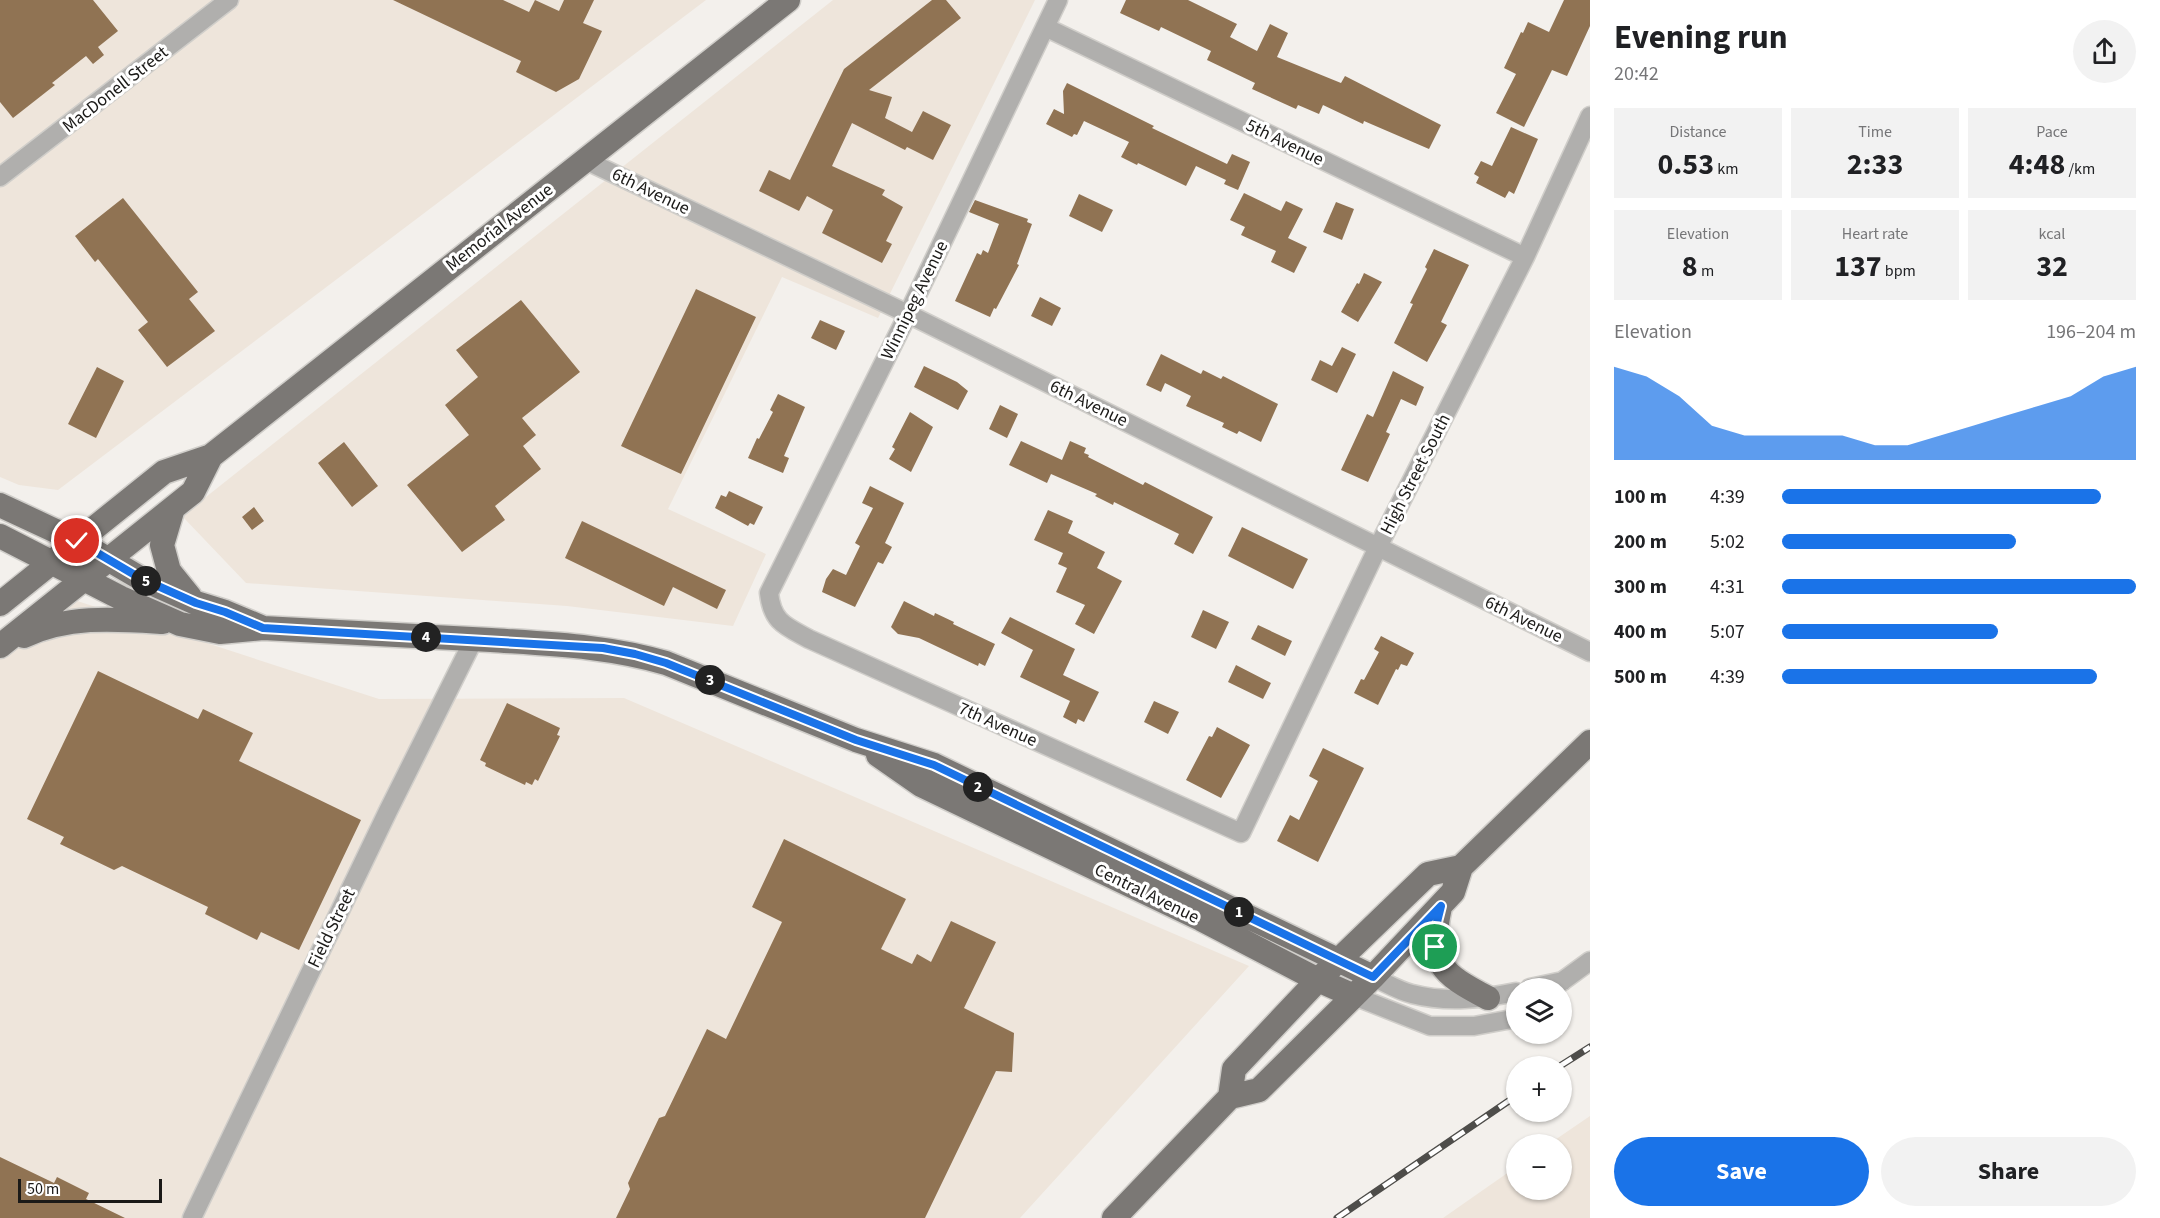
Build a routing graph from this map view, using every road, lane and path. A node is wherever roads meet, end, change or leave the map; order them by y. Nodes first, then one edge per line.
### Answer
1 (230, 0) edge
2 (788, 0) edge
3 (1058, 0) edge
4 (1045, 27) junction
5 (1590, 116) edge
6 (585, 160) junction
7 (0, 177) edge
8 (1525, 257) junction
9 (908, 314) junction
10 (211, 456) junction
11 (0, 505) edge
12 (173, 508) junction
13 (0, 536) edge
14 (77, 541) junction
15 (1378, 547) junction
16 (111, 559) junction
17 (51, 562) junction
18 (85, 579) junction
19 (770, 600) joint
20 (196, 603) junction
21 (0, 604) edge
22 (180, 624) junction
23 (263, 628) junction
24 (474, 639) junction
25 (0, 647) edge
26 (1590, 652) edge
27 (856, 740) junction
28 (1590, 742) edge
29 (1241, 833) joint
30 (1461, 867) junction
31 (1441, 906) junction
32 (1340, 960) junction
33 (1590, 961) edge
34 (1373, 977) junction
35 (1567, 978) edge
36 (1318, 980) junction
37 (1506, 994) edge
38 (1354, 996) junction
39 (1488, 998) junction
40 (1506, 1020) edge
41 (1230, 1097) junction
42 (192, 1218) edge
43 (1114, 1218) edge

1 - 7 street, MacDonell Street
2 - 6 main road, Memorial Avenue
3 - 4 street, Winnipeg Avenue
4 - 8 street, 5th Avenue
4 - 9 street, Winnipeg Avenue
5 - 8 street, High Street South
6 - 9 street, 6th Avenue
6 - 10 main road, Memorial Avenue
8 - 15 street, High Street South
9 - 15 street, 6th Avenue
9 - 19 street, Winnipeg Avenue
10 - 12 main road, Memorial Avenue
10 - 14 main road, Memorial Avenue
11 - 14 main road, Central Avenue
12 - 16 main road, Memorial Avenue
12 - 20 main road
13 - 17 main road, Central Avenue
14 - 16 main road, Central Avenue
14 - 17 main road, Memorial Avenue
15 - 26 street, 6th Avenue
15 - 29 street, High Street South
16 - 18 main road, Memorial Avenue
16 - 20 main road, Central Avenue
17 - 18 main road, Central Avenue
17 - 21 main road, Memorial Avenue
18 - 22 main road, Central Avenue
18 - 25 main road, Memorial Avenue
19 - 29 street, 7th Avenue
20 - 23 main road, Central Avenue
22 - 23 main road, Central Avenue
22 - 25 main road
23 - 24 main road, Central Avenue
24 - 27 main road, Central Avenue
24 - 42 street, Field Street
27 - 32 main road, Central Avenue
27 - 36 main road, Central Avenue
28 - 30 main road
30 - 31 main road
30 - 32 main road
31 - 34 main road
31 - 39 main road
32 - 34 main road, Central Avenue
32 - 36 main road
33 - 35 street
34 - 38 main road
34 - 39 street, Central Avenue
36 - 38 main road, Central Avenue
36 - 41 main road
37 - 39 street, Central Avenue
38 - 40 street, Central Avenue
38 - 41 main road
41 - 43 main road

